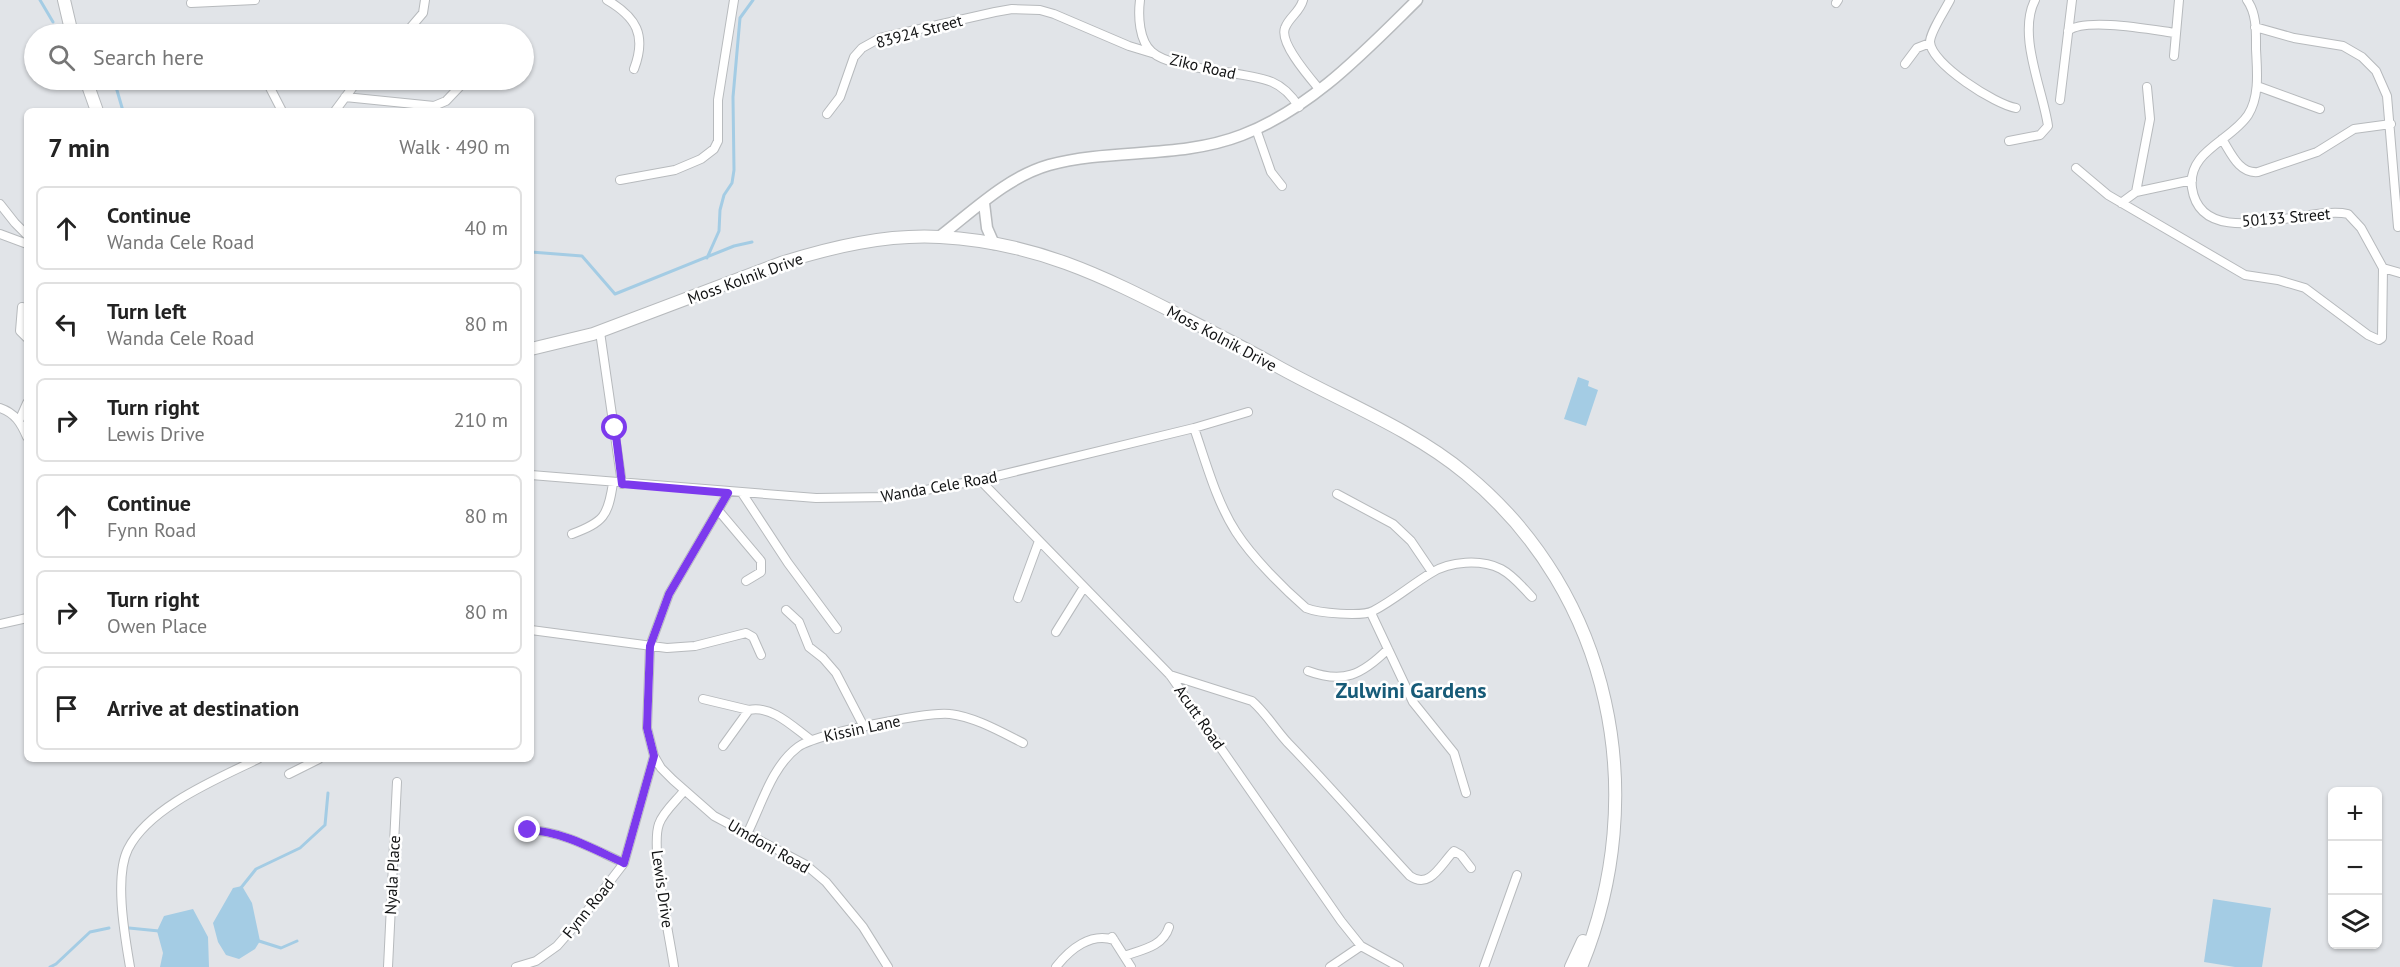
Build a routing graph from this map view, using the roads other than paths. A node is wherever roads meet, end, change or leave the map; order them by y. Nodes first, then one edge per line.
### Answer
1 (64, 0) edge
2 (255, 0) edge
3 (425, 0) edge
4 (607, 0) edge
5 (734, 0) edge
6 (1140, 0) edge
7 (1303, 0) edge
8 (1417, 0) edge
9 (1950, 0) edge
10 (2035, 0) edge
11 (2072, 0) edge
12 (2179, 0) edge
13 (2247, 0) edge
14 (191, 3) dead end
15 (70, 24) edge
16 (414, 24) edge
17 (2255, 27) junction
18 (2068, 31) junction
19 (2176, 33) junction
20 (1930, 43) junction
21 (1152, 53) junction
22 (2174, 56) dead end
23 (1905, 64) dead end
24 (634, 69) dead end
25 (2257, 86) junction
26 (2146, 87) dead end
27 (90, 90) edge
28 (271, 90) edge
29 (350, 90) edge
30 (456, 90) edge
31 (1320, 90) junction
32 (345, 97) junction
33 (2060, 100) dead end
34 (1299, 107) junction
35 (96, 108) edge
36 (280, 108) edge
37 (337, 108) edge
38 (2016, 108) dead end
39 (2320, 109) dead end
40 (827, 114) dead end
41 (2391, 124) junction
42 (1257, 129) junction
43 (2222, 139) junction
44 (2008, 141) dead end
45 (2076, 168) dead end
46 (620, 180) dead end
47 (2192, 180) junction
48 (1282, 186) dead end
49 (2136, 192) junction
50 (984, 203) junction
51 (2121, 203) junction
52 (0, 204) edge
53 (2398, 227) dead end
54 (24, 232) edge
55 (0, 234) edge
56 (939, 237) junction
57 (24, 243) edge
58 (994, 244) junction
59 (2383, 268) junction
60 (2400, 273) edge
61 (22, 308) dead end
62 (600, 332) junction
63 (24, 335) edge
64 (534, 348) edge
65 (0, 408) edge
66 (24, 411) edge
67 (1248, 412) dead end
68 (20, 421) junction
69 (1194, 428) junction
70 (24, 430) edge
71 (534, 475) edge
72 (980, 480) junction
73 (618, 484) junction
74 (728, 493) junction
75 (742, 493) junction
76 (1336, 494) dead end
77 (718, 510) junction
78 (572, 534) dead end
79 (1039, 541) junction
80 (1432, 572) junction
81 (746, 581) dead end
82 (1084, 587) junction
83 (1532, 597) dead end
84 (1018, 598) dead end
85 (786, 610) dead end
86 (1371, 613) junction
87 (24, 619) edge
88 (0, 624) edge
89 (837, 629) dead end
90 (534, 630) edge
91 (1056, 632) dead end
92 (650, 646) junction
93 (1388, 649) junction
94 (761, 655) dead end
95 (1308, 671) dead end
96 (1170, 675) junction
97 (703, 699) dead end
98 (749, 710) junction
99 (864, 728) junction
100 (811, 740) junction
101 (1023, 743) dead end
102 (723, 746) dead end
103 (654, 756) junction
104 (252, 762) edge
105 (313, 762) edge
106 (289, 774) dead end
107 (397, 782) dead end
108 (684, 791) junction
109 (1466, 793) dead end
110 (528, 830) dead end
111 (747, 834) junction
112 (624, 863) junction
113 (1471, 868) dead end
114 (1517, 875) dead end
115 (1606, 878) junction
116 (1169, 927) dead end
117 (1361, 946) junction
118 (1124, 956) junction
119 (130, 967) edge
120 (388, 967) edge
121 (516, 967) edge
122 (674, 967) edge
123 (888, 967) edge
124 (1056, 967) edge
125 (1131, 967) edge
126 (1330, 967) edge
127 (1398, 967) edge
128 (1484, 967) edge
129 (1571, 967) edge
130 (1581, 967) edge

1 - 15 main road
2 - 14 street
3 - 16 street
4 - 24 street
5 - 46 street
6 - 21 street, Ziko Road
7 - 31 street
8 - 31 street
9 - 20 street
10 - 44 street
11 - 18 street
12 - 19 street
13 - 17 street
17 - 25 street
17 - 41 street
18 - 19 street
18 - 33 street
19 - 22 street
20 - 23 street
20 - 38 street
21 - 34 street, Ziko Road
21 - 40 street, 83924 Street
25 - 39 street
25 - 43 street
26 - 49 street
27 - 35 main road
28 - 36 street
29 - 32 street
30 - 32 street
31 - 34 street
32 - 37 street
34 - 42 street
41 - 43 street
41 - 53 street
42 - 48 street
42 - 50 street
43 - 47 street
45 - 51 street
47 - 49 street
47 - 59 street, 50133 Street
49 - 51 street
50 - 56 street
50 - 58 street
51 - 59 street
52 - 54 street
55 - 57 street
56 - 58 main road, Moss Kolnik Drive
56 - 62 main road, Moss Kolnik Drive
58 - 115 main road, Moss Kolnik Drive
59 - 60 street
61 - 63 street
62 - 64 main road, Moss Kolnik Drive
62 - 73 street
65 - 68 street
66 - 68 street
67 - 69 street, Wanda Cele Road
68 - 70 street
69 - 72 street, Wanda Cele Road
69 - 86 street
71 - 73 street, Wanda Cele Road
72 - 75 street, Wanda Cele Road
72 - 79 street, Acutt Road
73 - 74 street, Wanda Cele Road
73 - 78 street
74 - 75 street, Wanda Cele Road
74 - 77 street
75 - 89 street
76 - 80 street
77 - 81 street
77 - 92 street
79 - 82 street, Acutt Road
79 - 84 street
80 - 83 street
80 - 86 street
82 - 91 street
82 - 96 street, Acutt Road
85 - 99 street
86 - 93 street
87 - 88 street
90 - 92 street
92 - 94 street
92 - 103 street
93 - 95 street
93 - 109 street
96 - 113 street
96 - 117 street, Acutt Road
97 - 98 street
98 - 100 street
98 - 102 street
99 - 100 street, Kissin Lane
99 - 101 street, Kissin Lane
100 - 111 street, Kissin Lane
103 - 108 street
103 - 112 street, Fynn Road
104 - 119 street
105 - 106 street
107 - 120 street, Nyala Place
108 - 111 street, Umdoni Road
108 - 122 street, Lewis Drive
110 - 112 street
111 - 123 street, Umdoni Road
112 - 121 street, Fynn Road
114 - 128 street
115 - 129 main road, Moss Kolnik Drive
115 - 130 main road, Moss Kolnik Drive
116 - 118 street
117 - 126 street
117 - 127 street, Acutt Road
118 - 124 street
118 - 125 street

